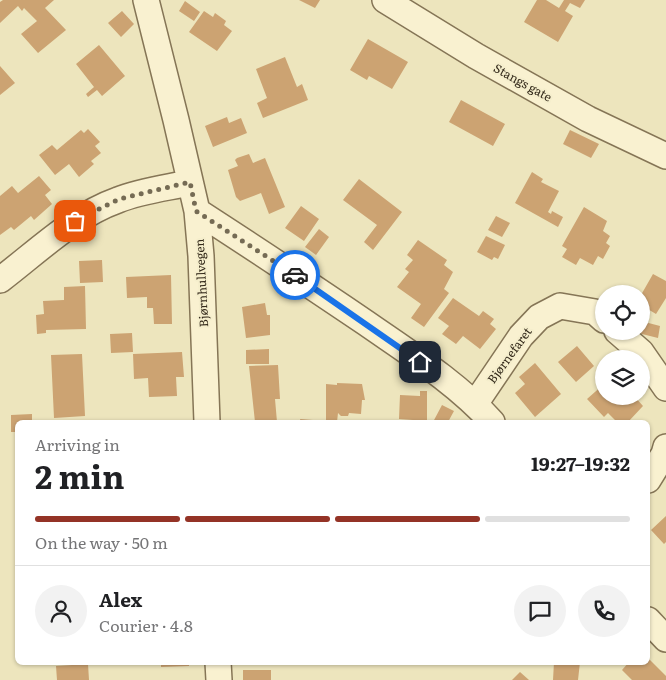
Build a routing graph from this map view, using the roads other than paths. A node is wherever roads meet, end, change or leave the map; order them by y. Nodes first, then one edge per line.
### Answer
1 (146, 0) edge
2 (385, 0) edge
3 (666, 156) edge
4 (190, 182) junction
5 (196, 211) junction
6 (0, 280) edge
7 (595, 312) edge
8 (627, 340) edge
9 (666, 388) edge
10 (475, 404) junction
11 (207, 420) edge
12 (490, 420) edge
13 (666, 447) edge
14 (650, 477) edge
15 (650, 622) edge
16 (666, 639) edge
17 (218, 665) edge
18 (219, 680) edge

1 - 4 street, Bjørnhullvegen
2 - 3 street, Stangs gate
4 - 5 street, Bjørnhullvegen
4 - 6 street
5 - 10 street
5 - 11 street, Bjørnhullvegen
7 - 10 street, Bjørnefaret
8 - 9 street
10 - 12 street
13 - 14 street
15 - 16 street
17 - 18 street

